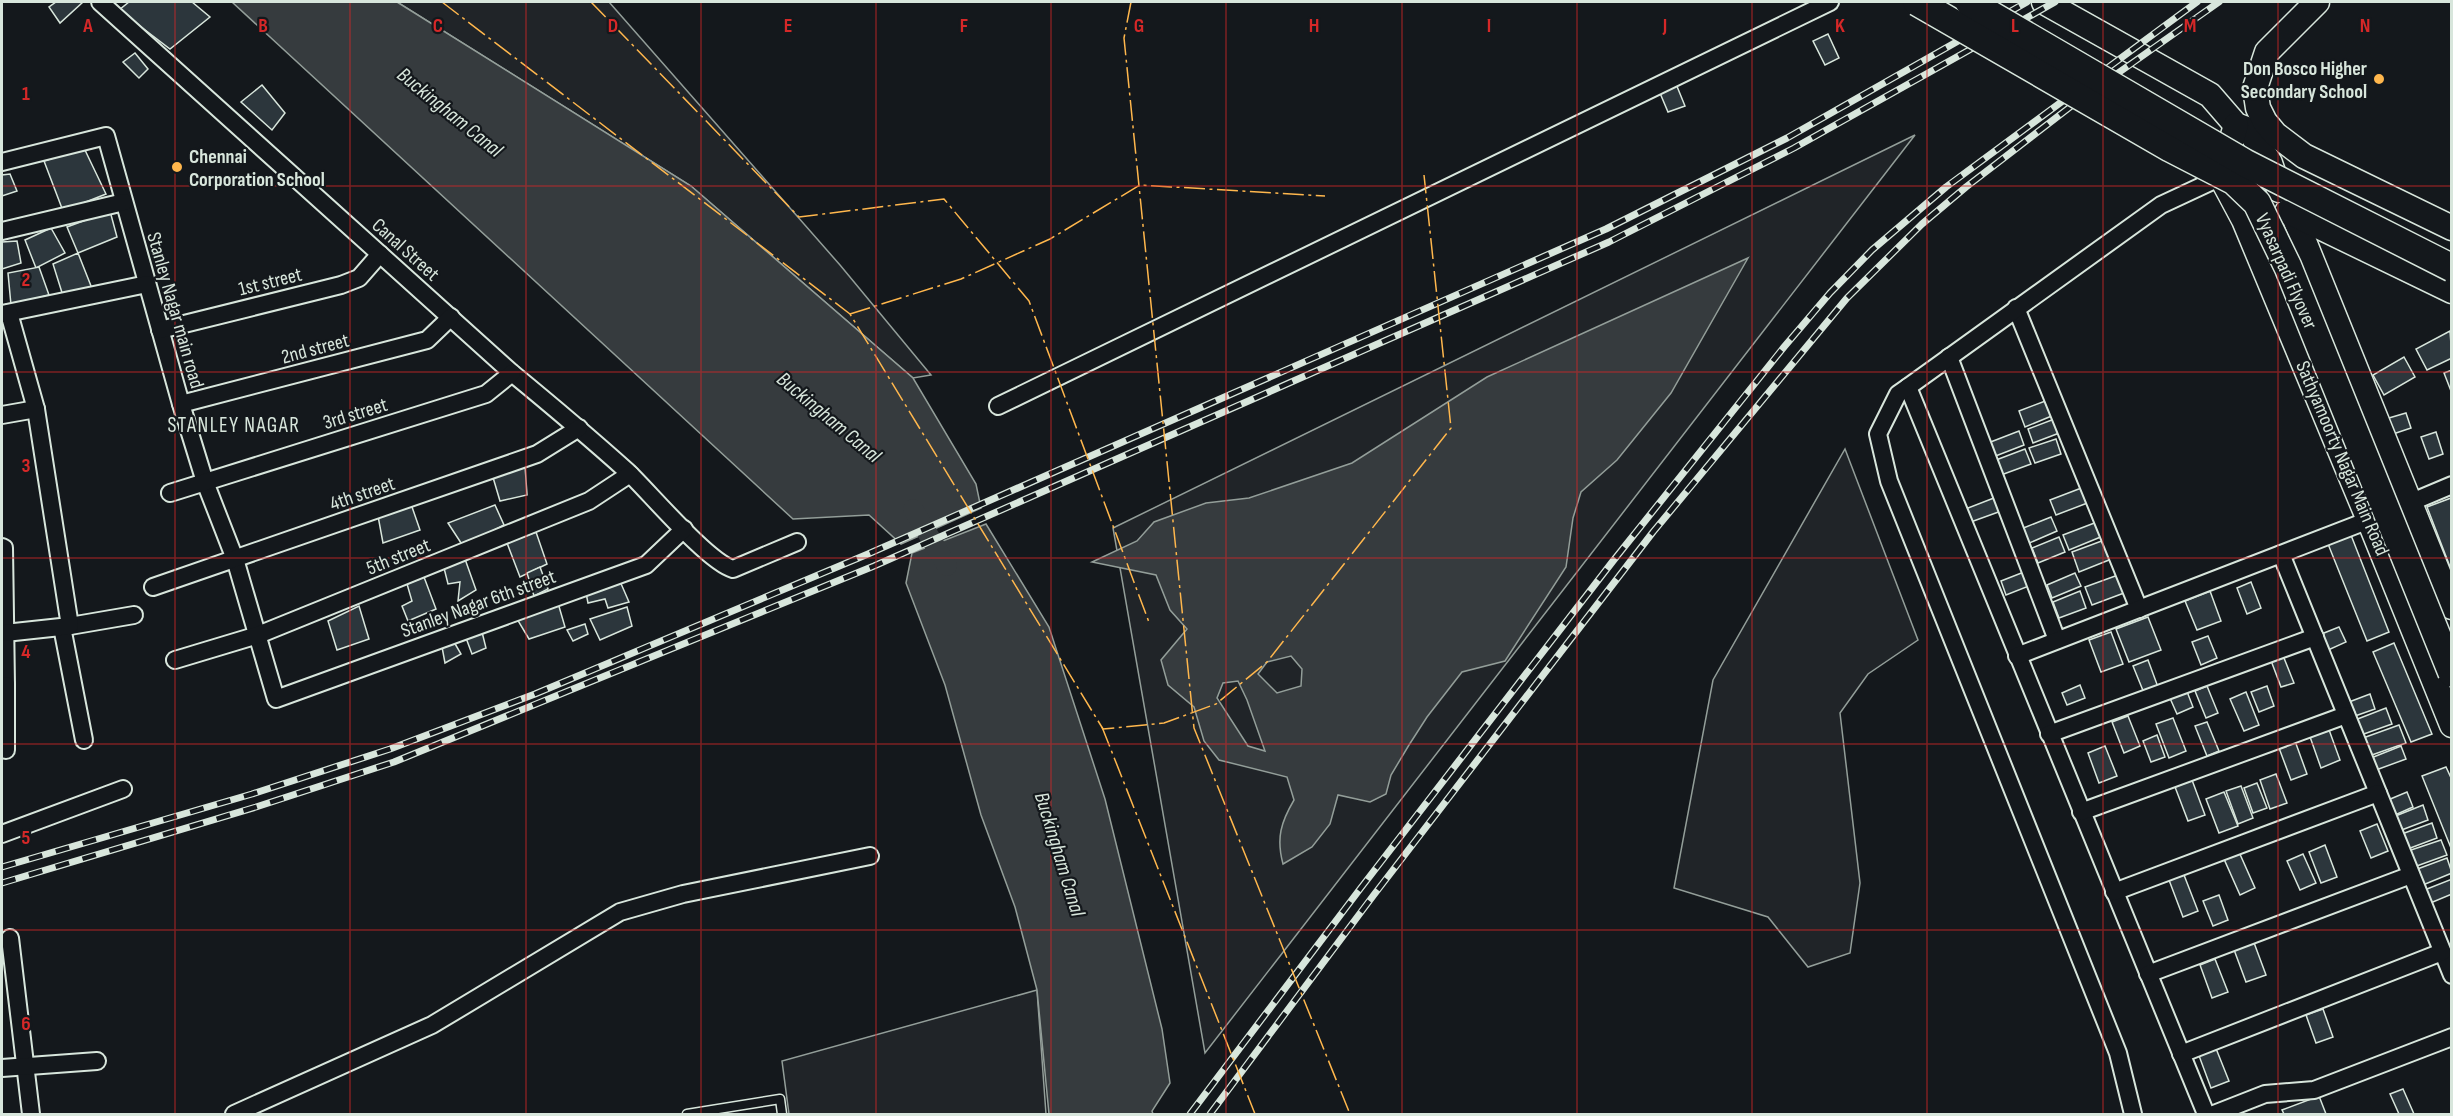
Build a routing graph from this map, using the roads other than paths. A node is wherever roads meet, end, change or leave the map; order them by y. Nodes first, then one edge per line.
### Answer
1 (100, 2) edge
2 (1830, 2) edge
3 (1917, 2) edge
4 (1969, 2) edge
5 (2044, 2) edge
6 (2317, 2) edge
7 (2250, 125) junction
8 (2304, 156) junction
9 (2, 162) edge
10 (2221, 177) junction
11 (124, 202) junction
12 (2290, 213) junction
13 (2245, 224) junction
14 (2451, 228) edge
15 (2, 231) edge
16 (380, 254) junction
17 (2451, 268) edge
18 (147, 285) junction
19 (2451, 291) edge
20 (2016, 308) junction
21 (5, 313) edge
22 (450, 317) junction
23 (160, 330) junction
24 (1949, 357) junction
25 (512, 373) junction
26 (1908, 387) junction
27 (181, 404) junction
28 (998, 406) dead end
29 (36, 409) junction
30 (2, 415) edge
31 (579, 428) junction
32 (630, 474) junction
33 (205, 482) junction
34 (2451, 485) edge
35 (170, 493) dead end
36 (2410, 502) junction
37 (2370, 520) junction
38 (684, 529) junction
39 (797, 542) dead end
40 (2, 548) edge
41 (2281, 554) junction
42 (236, 559) junction
43 (153, 587) dead end
44 (2451, 607) edge
45 (2139, 609) junction
46 (134, 615) dead end
47 (66, 626) junction
48 (5, 633) junction
49 (258, 635) junction
50 (2315, 637) junction
51 (2057, 640) junction
52 (2017, 656) junction
53 (175, 660) dead end
54 (2451, 673) edge
55 (4, 685) edge
56 (276, 699) joint
57 (2346, 715) junction
58 (2451, 725) edge
59 (2049, 734) junction
60 (84, 740) dead end
61 (6, 750) dead end
62 (123, 789) dead end
63 (2378, 793) junction
64 (2081, 812) junction
65 (2, 834) edge
66 (870, 856) dead end
67 (2411, 875) junction
68 (2114, 892) junction
69 (10, 938) dead end
70 (2442, 952) junction
71 (2148, 974) junction
72 (2451, 975) edge
73 (2451, 1037) edge
74 (2181, 1054) junction
75 (96, 1061) dead end
76 (24, 1067) junction
77 (2, 1068) edge
78 (31, 1114) edge
79 (234, 1114) edge
80 (687, 1114) edge
81 (782, 1114) edge
82 (2133, 1114) edge
83 (2206, 1114) edge
84 (2214, 1114) edge

1 - 16 street, Canal Street
2 - 28 street
3 - 54 main road, Vyasarpadi Flyover, bridge
4 - 17 main road, Vyasarpadi Flyover, bridge
5 - 7 street
6 - 7 street
7 - 8 street
7 - 10 street
7 - 12 street
8 - 12 street
8 - 14 street
9 - 11 street, Stanley Nagar main road
10 - 13 street, Sathyamoorty Nagar Main Road
10 - 20 street
11 - 15 street
11 - 18 street, Stanley Nagar main road
12 - 13 street
12 - 19 street
12 - 36 street
13 - 37 street, Sathyamoorty Nagar Main Road
16 - 22 street, Canal Street
16 - 23 street, 1st street
18 - 21 street
18 - 23 street, Stanley Nagar main road
20 - 24 street
20 - 45 street
21 - 29 street
22 - 25 street, Canal Street
22 - 27 street, 2nd street
23 - 27 street, Stanley Nagar main road
24 - 26 street
24 - 51 street
25 - 31 street, Canal Street
25 - 33 street, 3rd street
26 - 52 street
26 - 82 street
27 - 33 street, Stanley Nagar main road
29 - 30 street
29 - 47 street
31 - 32 street, Canal Street
31 - 42 street, 4th street
32 - 38 street, Canal Street
32 - 49 street, 5th street
33 - 35 street, 3rd street
33 - 42 street, Stanley Nagar main road
34 - 36 street
36 - 37 street
36 - 44 street
37 - 41 street
37 - 58 street, Sathyamoorty Nagar Main Road
38 - 39 street, Canal Street
38 - 56 street, Stanley Nagar 6th street
40 - 48 street
41 - 45 street
41 - 50 street
42 - 43 street, 4th street
42 - 49 street, Stanley Nagar main road
45 - 51 street
46 - 47 street
47 - 48 street
47 - 60 street
48 - 55 street
49 - 53 street, 5th street
49 - 56 street, Stanley Nagar main road
50 - 57 street
50 - 59 street
51 - 52 street
52 - 59 street
55 - 61 street
57 - 63 street
57 - 64 street
59 - 64 street
62 - 65 street
63 - 67 street
63 - 68 street
64 - 68 street
66 - 79 street
67 - 70 street
67 - 71 street
68 - 71 street
69 - 76 street
70 - 72 street
70 - 74 street
71 - 74 street
73 - 84 street
74 - 83 street
75 - 76 street
76 - 77 street
76 - 78 street
80 - 81 lane

